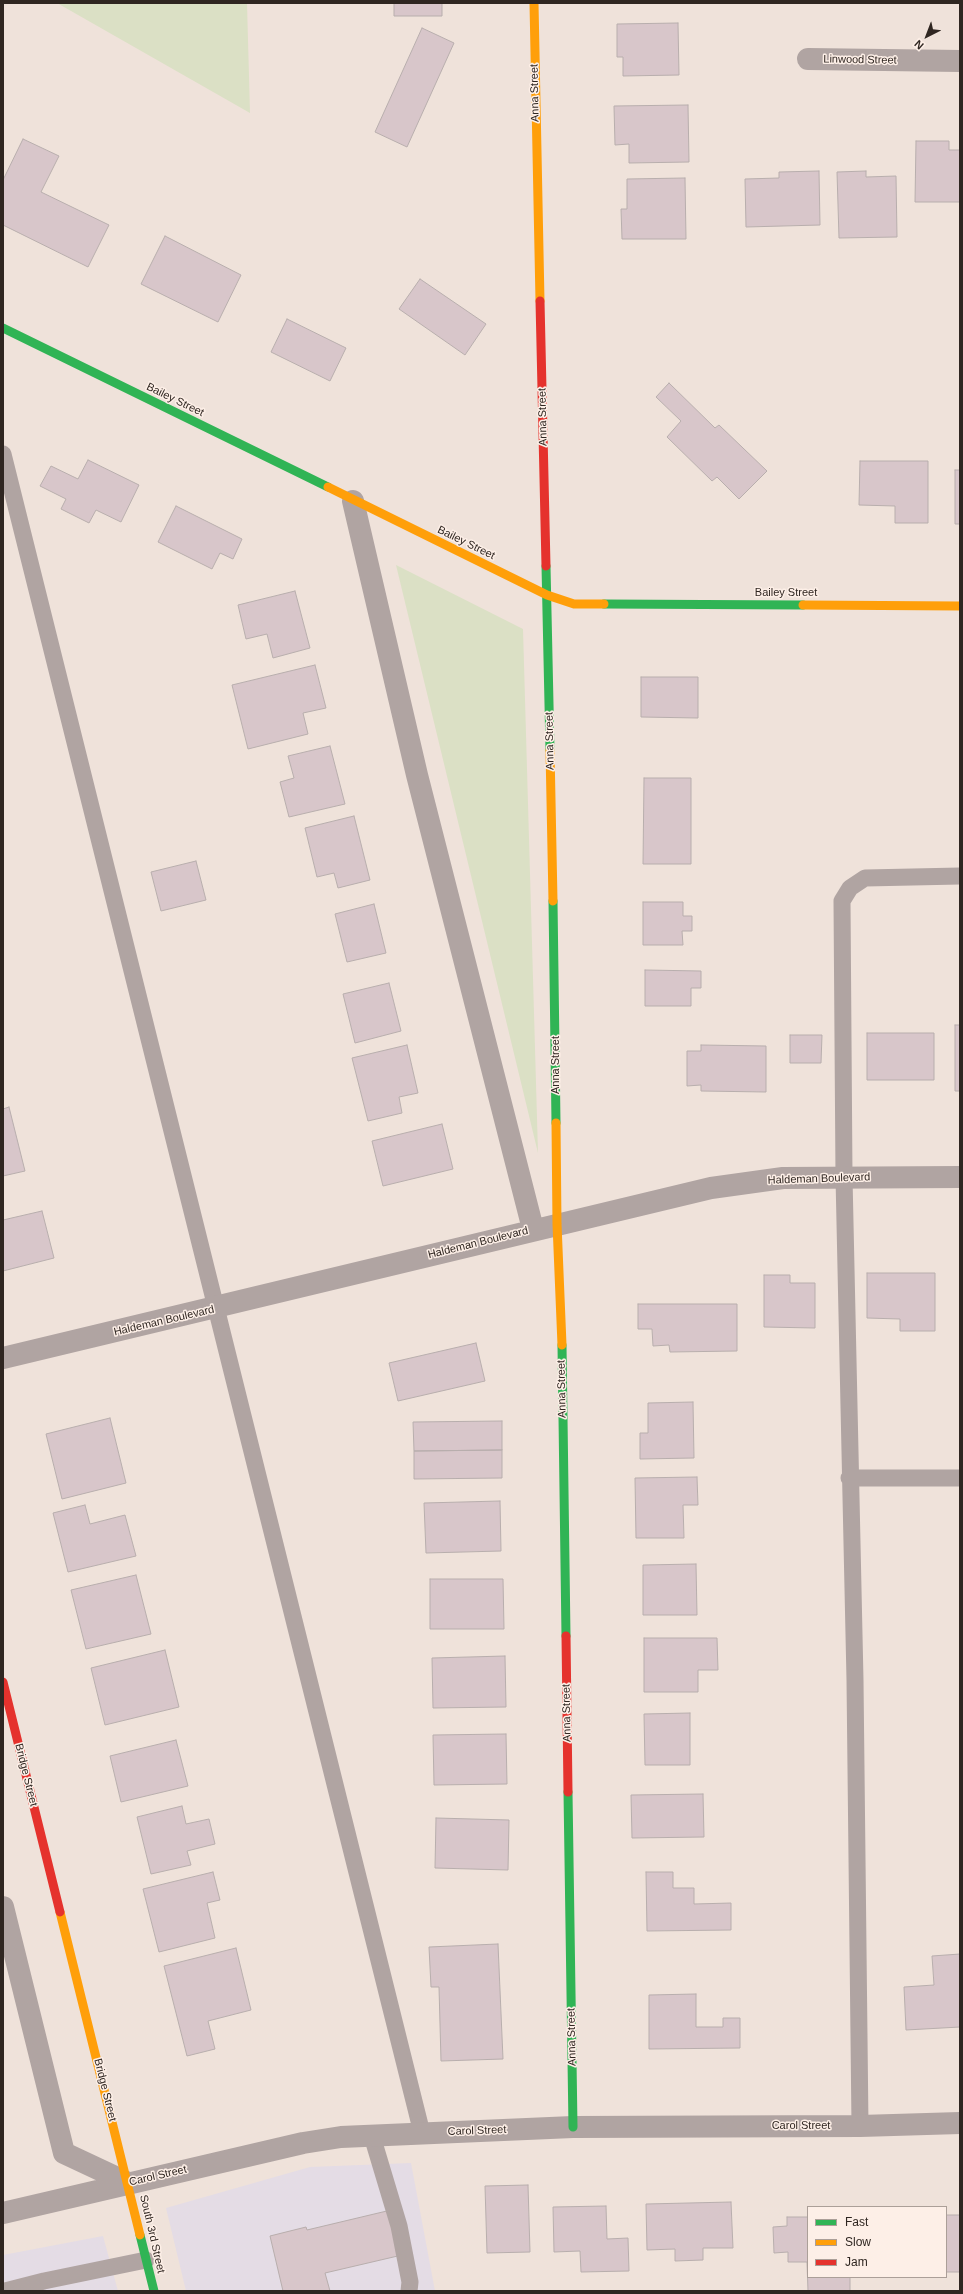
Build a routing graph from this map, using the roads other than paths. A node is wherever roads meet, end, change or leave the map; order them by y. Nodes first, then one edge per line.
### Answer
1 (534, 3) edge
2 (808, 59) dead end
3 (960, 61) edge
4 (3, 328) edge
5 (3, 454) edge
6 (353, 501) junction
7 (547, 595) junction
8 (960, 606) edge
9 (960, 876) edge
10 (844, 1177) junction
11 (960, 1177) edge
12 (557, 1224) junction
13 (533, 1229) junction
14 (216, 1308) junction
15 (3, 1358) edge
16 (849, 1478) junction
17 (960, 1478) edge
18 (3, 1682) edge
19 (3, 1907) edge
20 (960, 2123) edge
21 (860, 2126) junction
22 (574, 2127) junction
23 (422, 2133) junction
24 (372, 2136) junction
25 (128, 2183) junction
26 (3, 2213) edge
27 (146, 2260) junction
28 (4, 2291) edge
29 (154, 2291) edge
30 (409, 2291) edge

1 - 7 street, Anna Street
2 - 3 street, Linwood Street
4 - 6 street, Bailey Street
5 - 14 lane
6 - 7 street, Bailey Street
6 - 13 street
7 - 8 street, Bailey Street
7 - 12 street, Anna Street
9 - 10 lane
10 - 11 street, Haldeman Boulevard
10 - 12 street, Haldeman Boulevard
10 - 16 lane
12 - 13 street, Haldeman Boulevard
12 - 22 street, Anna Street
13 - 14 street, Haldeman Boulevard
14 - 15 street, Haldeman Boulevard
14 - 23 lane
16 - 17 lane
16 - 21 lane
18 - 25 street, Bridge Street
19 - 25 street
20 - 21 street, Carol Street
21 - 22 street, Carol Street
22 - 23 street, Carol Street
23 - 24 street, Carol Street
24 - 25 street, Carol Street
24 - 30 lane
25 - 26 street, Carol Street
25 - 27 street, South 3rd Street
27 - 28 lane
27 - 29 street, South 3rd Street

